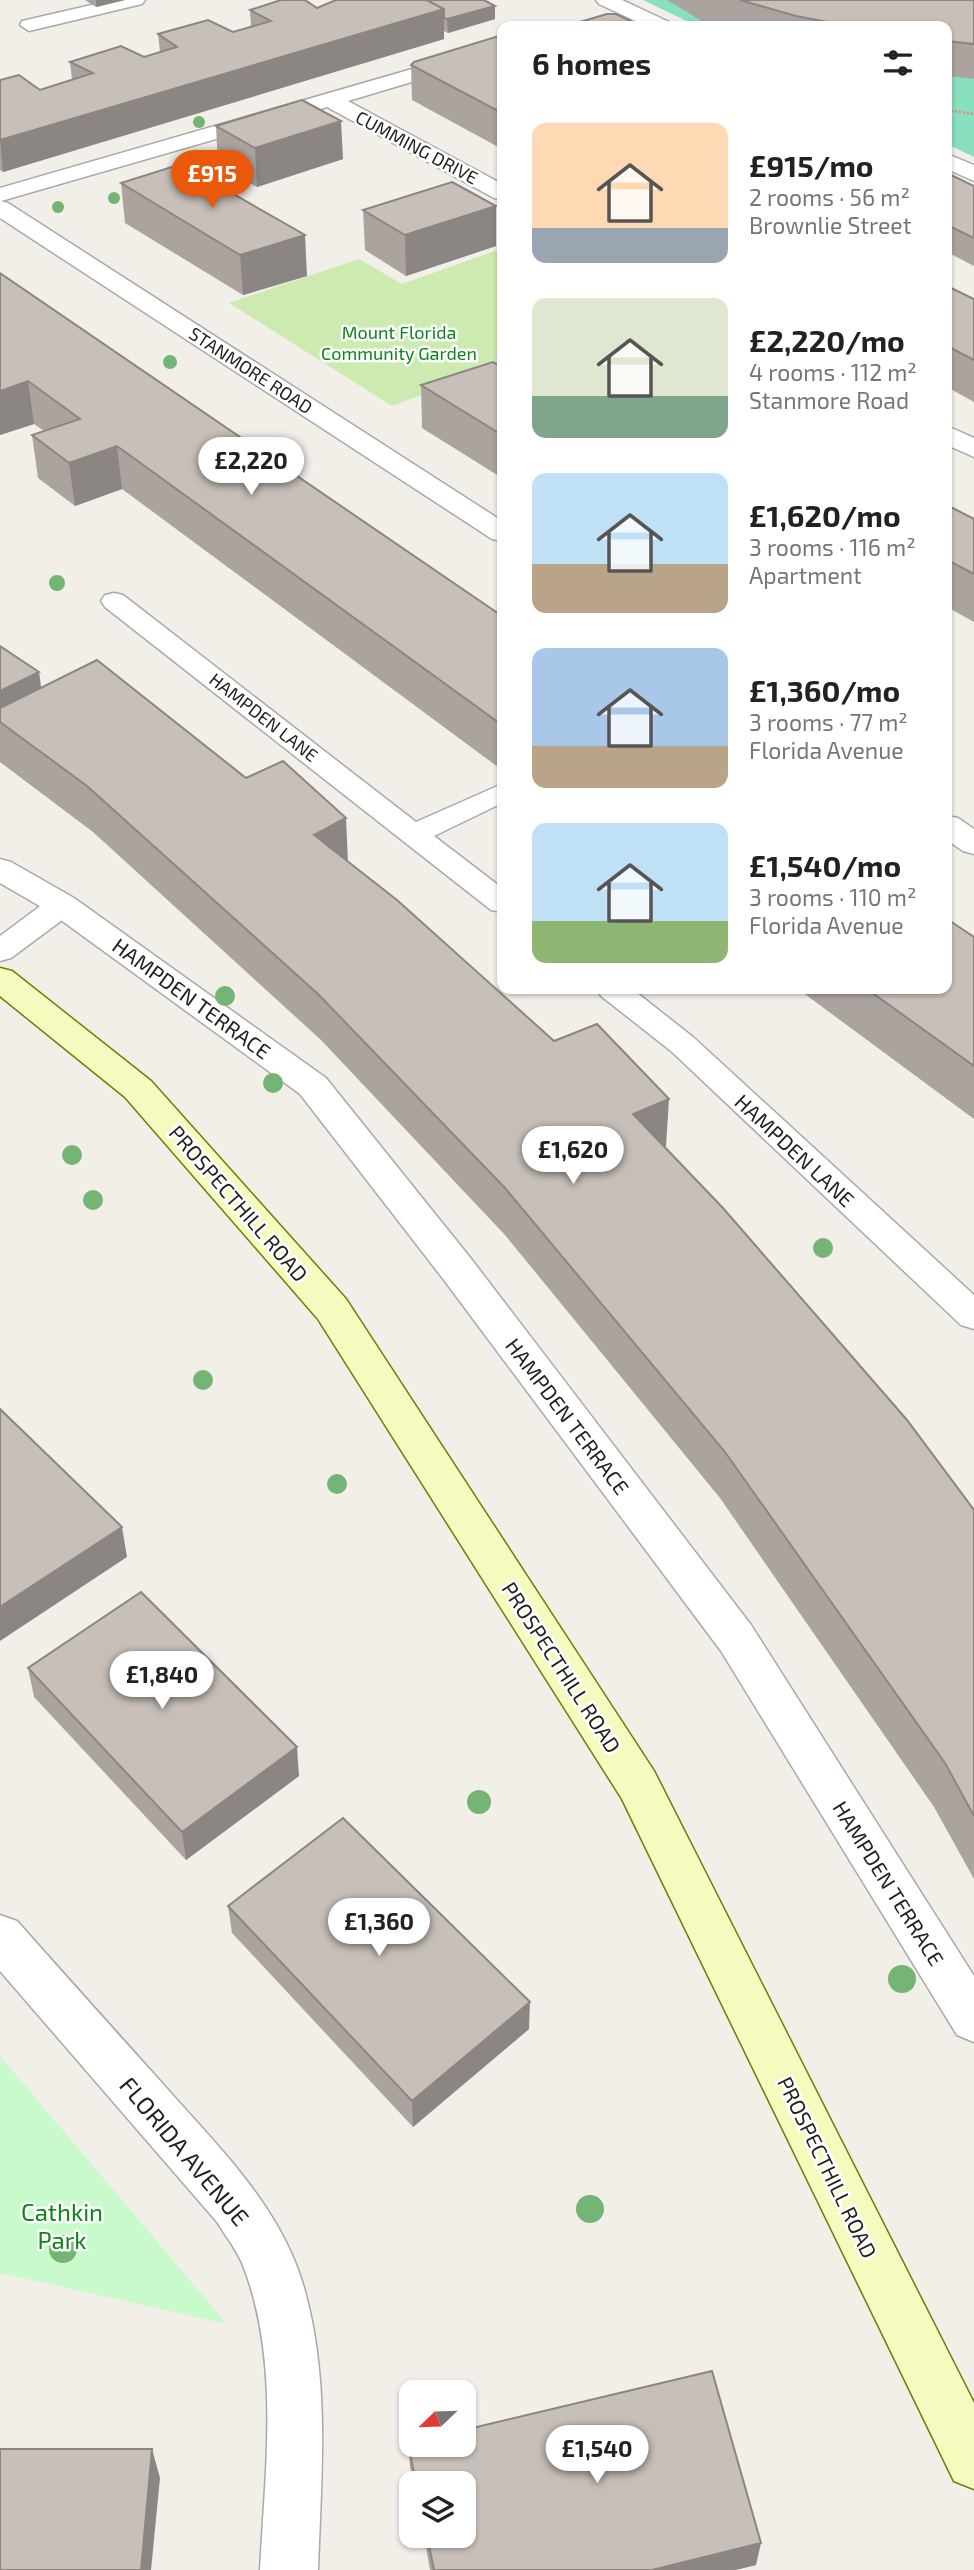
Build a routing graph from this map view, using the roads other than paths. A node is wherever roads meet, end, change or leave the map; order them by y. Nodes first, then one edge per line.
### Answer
1 (136, 0) edge
2 (604, 9) edge
3 (651, 21) edge
4 (29, 24) dead end
5 (497, 50) edge
6 (331, 100) junction
7 (952, 163) edge
8 (974, 174) edge
9 (497, 190) edge
10 (0, 195) edge
11 (0, 208) edge
12 (952, 437) edge
13 (974, 449) edge
14 (497, 530) edge
15 (114, 600) dead end
16 (497, 794) edge
17 (952, 829) edge
18 (414, 834) junction
19 (974, 844) edge
20 (0, 869) edge
21 (497, 899) edge
22 (62, 905) junction
23 (0, 951) edge
24 (0, 979) edge
25 (618, 994) edge
26 (974, 1317) edge
27 (0, 1936) edge
28 (974, 2019) edge
29 (974, 2461) edge
30 (289, 2570) edge

1 - 4 lane
2 - 3 street
5 - 6 street
6 - 9 street, CUMMING DRIVE
6 - 10 street
7 - 8 street
11 - 14 street, STANMORE ROAD
12 - 13 street
15 - 18 lane, HAMPDEN LANE
16 - 18 lane
17 - 19 street
18 - 21 lane, HAMPDEN LANE
20 - 22 street, HAMPDEN TERRACE
22 - 23 lane
22 - 28 street, HAMPDEN TERRACE
24 - 29 main road, PROSPECTHILL ROAD
25 - 26 lane, HAMPDEN LANE
27 - 30 street, FLORIDA AVENUE

